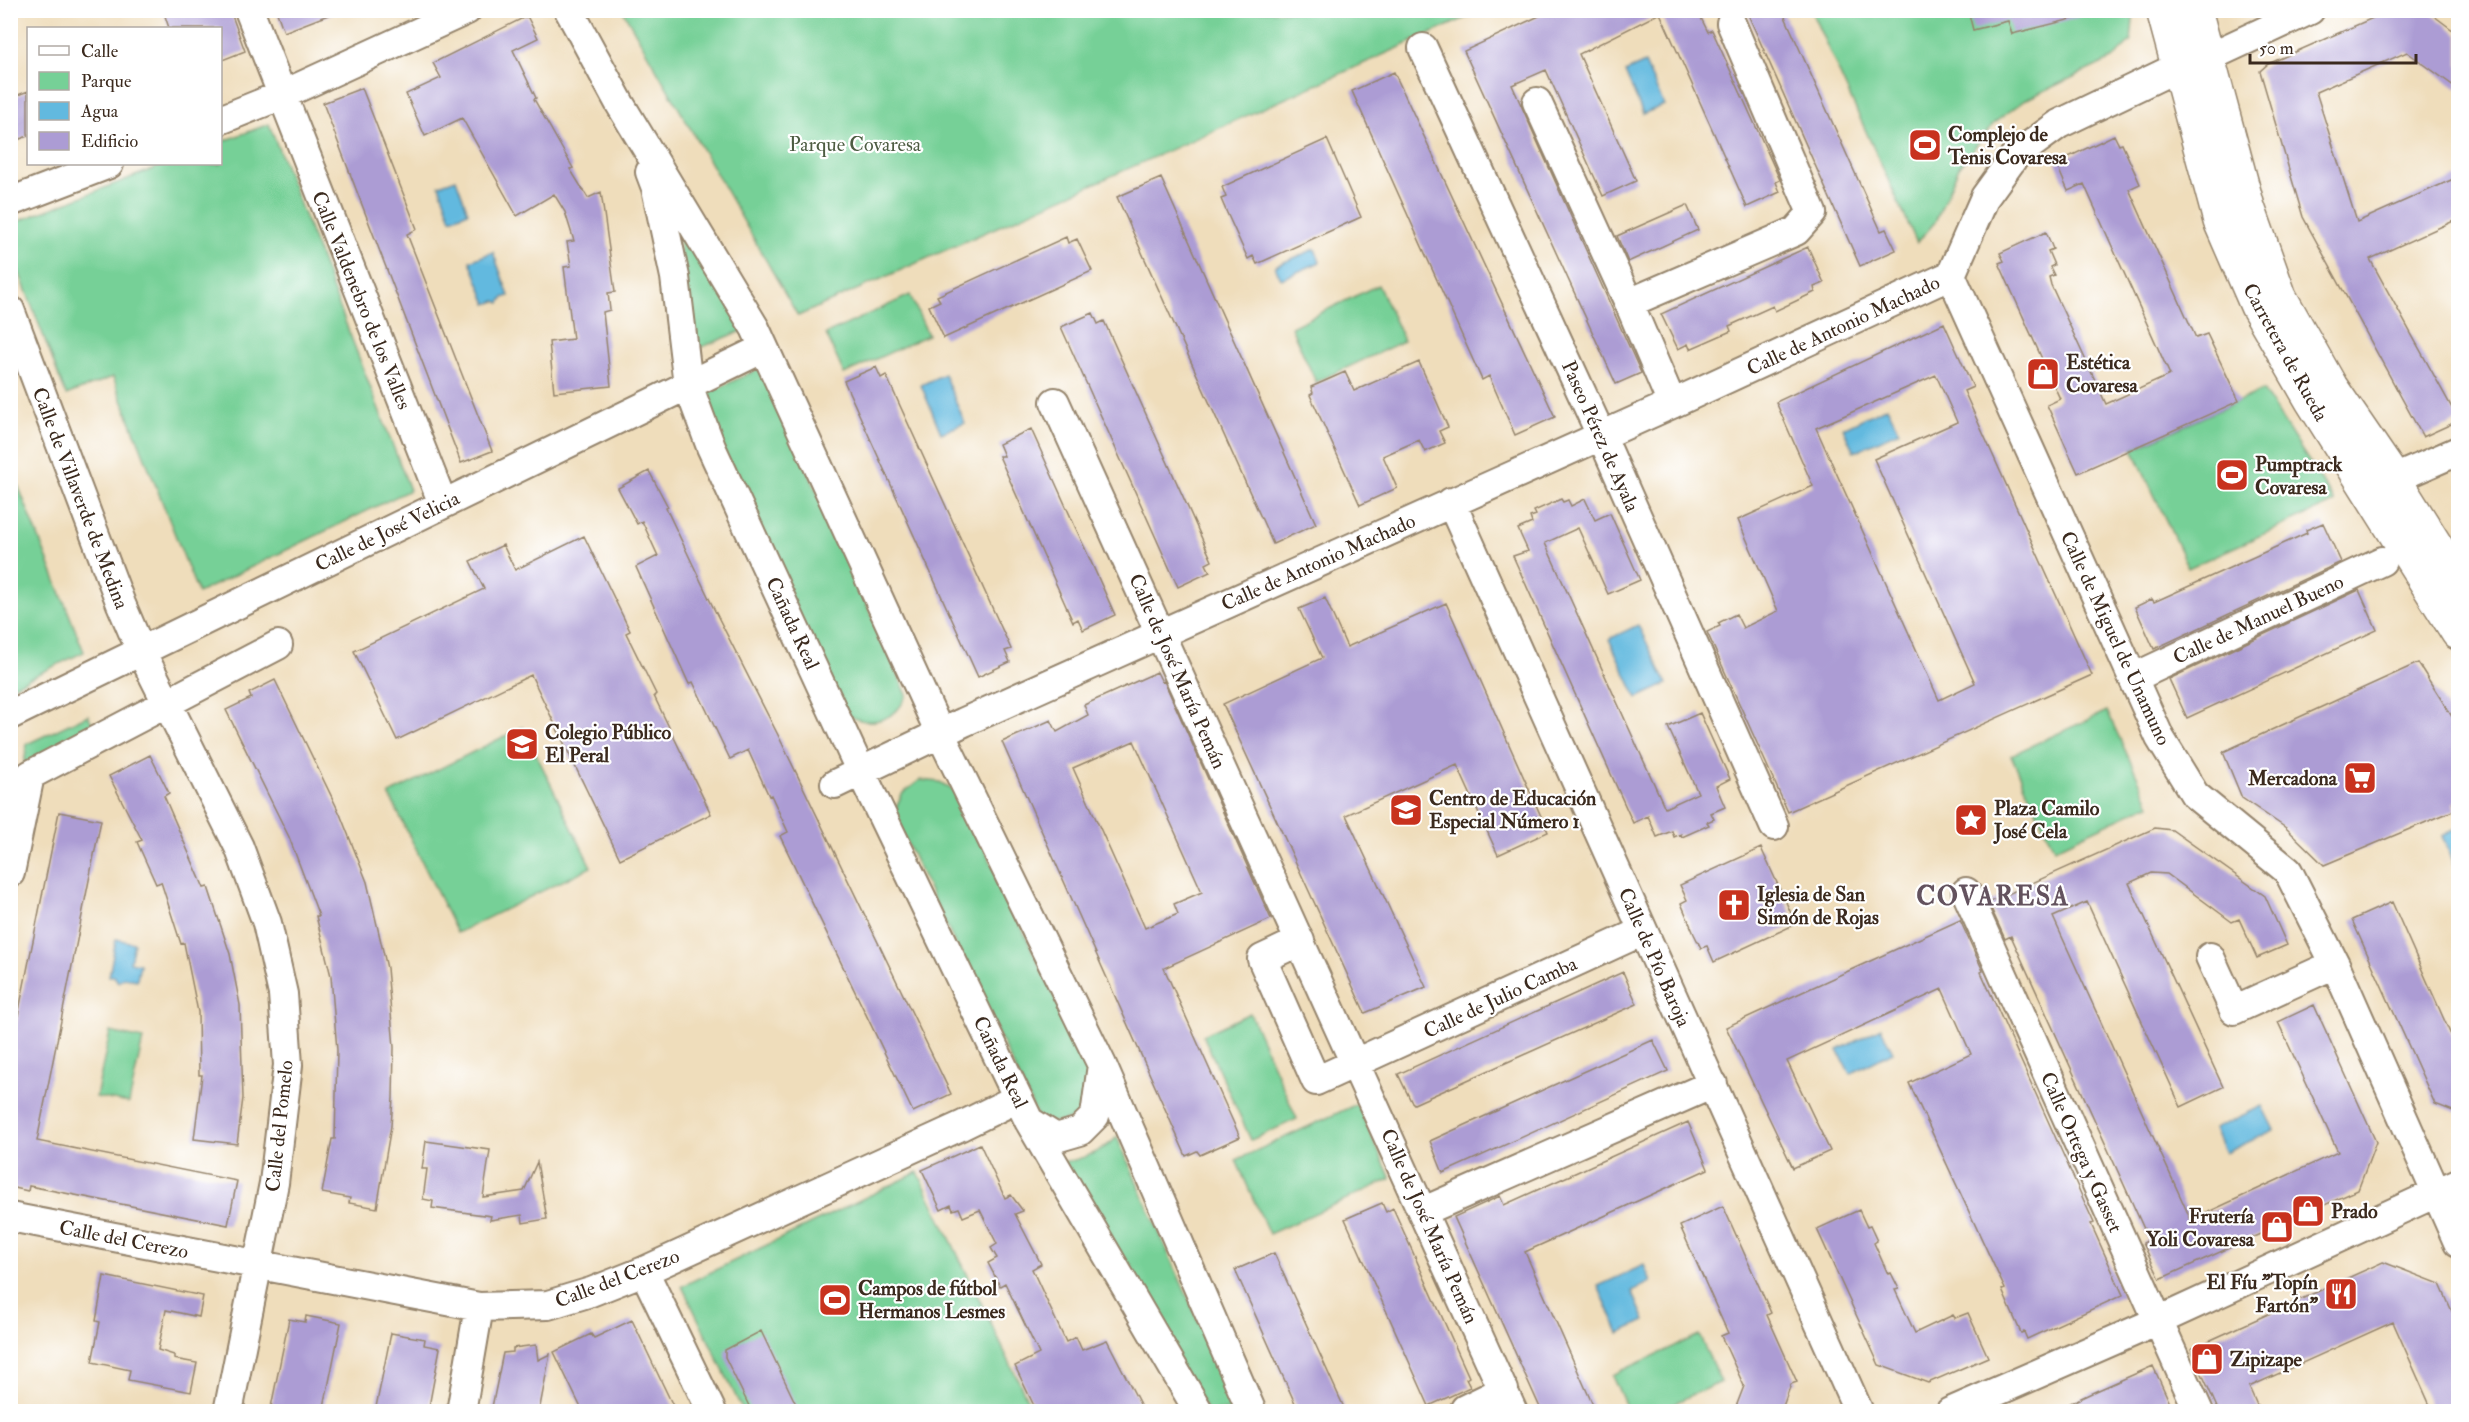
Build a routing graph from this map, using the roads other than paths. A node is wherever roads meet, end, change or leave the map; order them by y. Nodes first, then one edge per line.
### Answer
1 (249, 10) edge
2 (467, 10) edge
3 (569, 10) edge
4 (2163, 10) edge
5 (2195, 10) edge
6 (2310, 10) edge
7 (1731, 23) dead end
8 (1424, 48) dead end
9 (2192, 62) junction
10 (282, 95) junction
11 (1537, 102) dead end
12 (620, 104) junction
13 (222, 119) edge
14 (106, 165) edge
15 (10, 202) edge
16 (1951, 275) junction
17 (1629, 303) junction
18 (10, 310) edge
19 (764, 348) junction
20 (688, 385) junction
21 (1055, 402) dead end
22 (1672, 404) junction
23 (1601, 435) junction
24 (2458, 451) edge
25 (2394, 479) junction
26 (1451, 502) junction
27 (443, 504) junction
28 (2382, 561) dead end
29 (2458, 581) edge
30 (2458, 633) edge
31 (1162, 634) junction
32 (278, 645) dead end
33 (141, 651) junction
34 (2133, 678) junction
35 (169, 703) junction
36 (10, 715) edge
37 (952, 728) junction
38 (861, 772) junction
39 (835, 784) dead end
40 (1774, 826) dead end
41 (10, 873) edge
42 (1966, 892) dead end
43 (1643, 931) junction
44 (1300, 941) junction
45 (2210, 957) dead end
46 (2336, 964) junction
47 (1356, 1063) junction
48 (1102, 1065) junction
49 (1713, 1084) junction
50 (1023, 1110) junction
51 (2447, 1188) edge
52 (1424, 1211) junction
53 (10, 1217) edge
54 (2458, 1242) edge
55 (258, 1264) junction
56 (644, 1271) junction
57 (479, 1307) junction
58 (2158, 1321) junction
59 (1508, 1401) edge
60 (228, 1412) edge
61 (461, 1412) edge
62 (712, 1412) edge
63 (1199, 1412) edge
64 (1252, 1412) edge
65 (1466, 1412) edge
66 (1859, 1412) edge
67 (1950, 1412) edge
68 (2199, 1412) edge

1 - 10 street, Calle Valdenebro de los Valles
2 - 10 street
3 - 12 street, Cañada Real
4 - 9 main road, Carretera de Rueda
5 - 9 main road, Carretera de Rueda
6 - 9 street, Calle de Antonio Machado
7 - 17 street
8 - 23 street, Paseo Pérez de Ayala
9 - 16 street, Calle de Antonio Machado
9 - 25 main road, Carretera de Rueda
9 - 30 main road, Carretera de Rueda
10 - 13 street
10 - 27 street, Calle Valdenebro de los Valles
11 - 17 street
12 - 19 street, Cañada Real
12 - 20 street, Cañada Real
14 - 15 street
16 - 22 street, Calle de Antonio Machado
16 - 34 street, Calle de Miguel de Unamuno
17 - 22 street
18 - 33 street, Calle de Villaverde de Medina
19 - 20 street, Calle de José Velicia
19 - 37 street, Cañada Real
20 - 27 street, Calle de José Velicia
20 - 38 street, Cañada Real
21 - 31 street, Calle de José María Pemán
22 - 23 street, Calle de Antonio Machado
23 - 26 street, Calle de Antonio Machado
23 - 40 street, Paseo Pérez de Ayala
24 - 25 street
25 - 29 main road, Carretera de Rueda
26 - 31 street, Calle de Antonio Machado
26 - 43 street, Calle de Pío Baroja
27 - 33 street, Calle de José Velicia
28 - 34 street, Calle de Manuel Bueno
31 - 37 street, Calle de Antonio Machado
31 - 44 street, Calle de José María Pemán
32 - 35 street
33 - 35 street, Calle del Pomelo
33 - 36 street, Calle de José Velicia
34 - 46 street, Calle de Miguel de Unamuno
35 - 41 street
35 - 55 street, Calle del Pomelo
37 - 38 street, Calle de Antonio Machado
37 - 48 street, Cañada Real
38 - 39 street, Calle de Antonio Machado
38 - 50 street, Cañada Real
42 - 58 street, Calle Ortega y Gasset
43 - 47 street, Calle de Julio Camba
43 - 49 street, Calle de Pío Baroja
44 - 47 street, Calle de José María Pemán
44 - 47 street
45 - 46 street
46 - 51 street, Calle de Miguel de Unamuno
47 - 52 street, Calle de José María Pemán
48 - 50 street, Cañada Real
48 - 64 street, Cañada Real
49 - 52 street
49 - 66 street, Calle de Pío Baroja
50 - 56 street, Calle del Cerezo
50 - 63 street, Cañada Real
51 - 54 street, Calle de Miguel de Unamuno
51 - 58 street
52 - 59 street, Calle de José María Pemán
53 - 55 street, Calle del Cerezo
55 - 57 street, Calle del Cerezo
55 - 60 street, Calle del Pomelo
56 - 57 street, Calle del Cerezo
56 - 62 street
57 - 61 street
58 - 67 street
58 - 68 street, Calle Ortega y Gasset
59 - 65 street, Calle de José María Pemán

